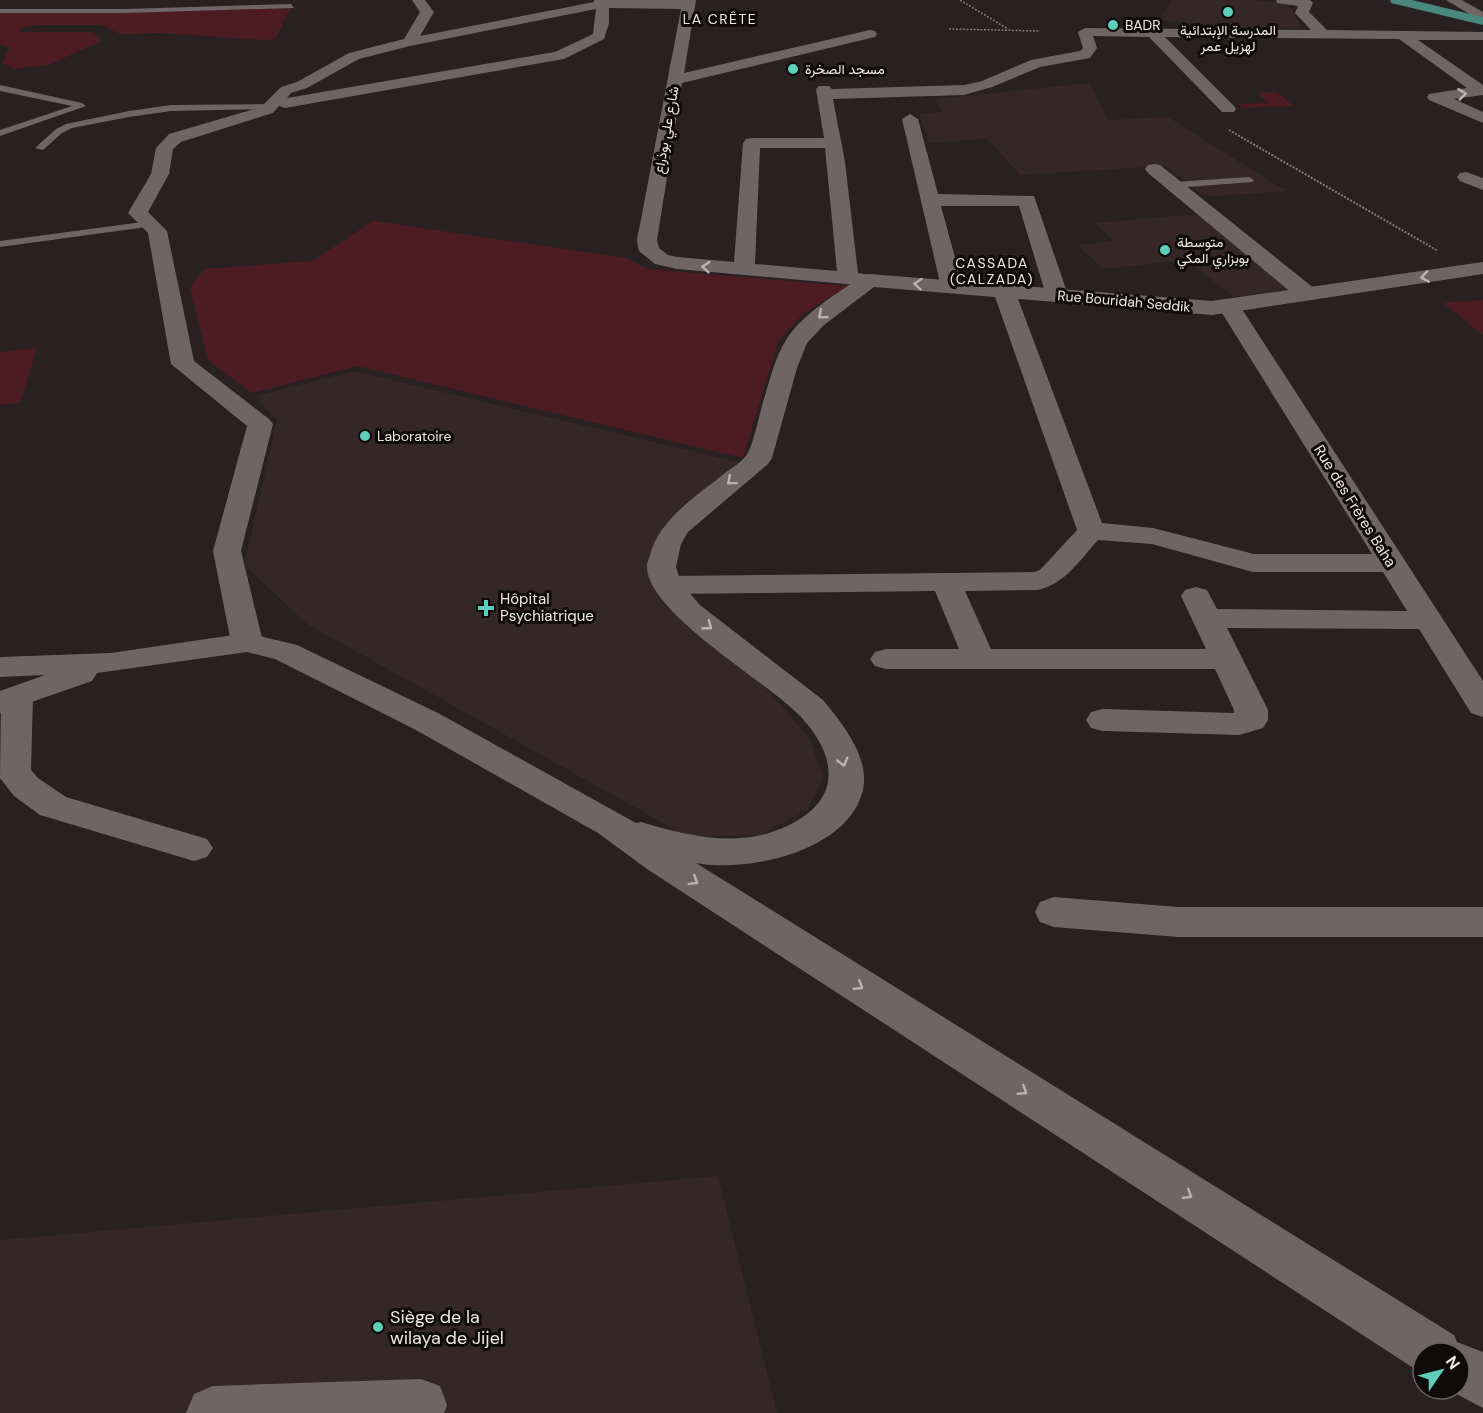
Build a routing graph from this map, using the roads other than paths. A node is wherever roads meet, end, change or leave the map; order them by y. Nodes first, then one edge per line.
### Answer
1 (418, 0) edge
2 (1282, 0) edge
3 (1396, 0) edge
4 (602, 2) edge
5 (689, 2) edge
6 (1457, 2) edge
7 (291, 6) dead end
8 (512, 7) dead end
9 (1431, 10) junction
10 (0, 11) edge
11 (1483, 20) edge
12 (485, 28) junction
13 (602, 28) junction
14 (1152, 32) junction
15 (870, 34) dead end
16 (1323, 34) junction
17 (568, 35) dead end
18 (1402, 35) junction
19 (1483, 36) edge
20 (409, 42) junction
21 (1440, 62) junction
22 (1462, 62) dead end
23 (348, 76) dead end
24 (675, 80) junction
25 (302, 85) junction
26 (0, 87) edge
27 (271, 106) junction
28 (1228, 109) dead end
29 (1483, 118) edge
30 (910, 119) dead end
31 (0, 133) edge
32 (832, 143) junction
33 (40, 148) dead end
34 (1154, 169) dead end
35 (1250, 180) dead end
36 (1174, 185) junction
37 (930, 200) junction
38 (150, 224) junction
39 (0, 244) edge
40 (656, 257) joint
41 (1476, 269) edge
42 (744, 270) junction
43 (858, 279) junction
44 (952, 287) junction
45 (1004, 291) junction
46 (1307, 294) junction
47 (1057, 295) junction
48 (1228, 305) junction
49 (1090, 531) junction
50 (1391, 563) junction
51 (946, 581) junction
52 (667, 585) junction
53 (1428, 620) junction
54 (247, 642) junction
55 (886, 659) dead end
56 (979, 659) junction
57 (1226, 659) junction
58 (6, 689) edge
59 (1483, 706) edge
60 (1103, 720) dead end
61 (611, 824) junction
62 (194, 848) dead end
63 (1054, 912) dead end
64 (1483, 922) edge
65 (1417, 1341) edge
66 (421, 1405) dead end
67 (213, 1413) edge

1 - 20 street
2 - 16 street
3 - 9 main road
4 - 5 street
4 - 12 street
4 - 13 street
5 - 24 street, شارع علي بوذراع
6 - 9 street
6 - 11 street
7 - 10 lane
8 - 12 street
9 - 11 main road
12 - 20 street
13 - 17 street
13 - 27 street
14 - 16 street
14 - 28 street
14 - 32 street
15 - 24 street
16 - 18 street
18 - 19 street
18 - 21 street
20 - 25 street
21 - 22 street
29 -> 21 street
23 - 25 street
24 - 40 street, شارع علي بوذراع
25 - 27 street
26 - 31 lane
27 - 33 lane
27 - 38 street
30 - 37 street
32 - 42 street
32 - 43 street
34 - 36 street
35 - 36 lane
36 - 46 street
37 - 44 street
37 - 47 street
38 - 39 lane
38 - 54 street
42 -> 40 street, Rue Bouridah Seddik
41 -> 46 street, Rue Bouridah Seddik
42 - 43 street, Rue Bouridah Seddik
44 -> 43 street, Rue Bouridah Seddik
43 -> 52 street
44 - 45 street, Rue Bouridah Seddik
45 - 47 street, Rue Bouridah Seddik
45 - 49 street
46 - 48 street, Rue Bouridah Seddik
47 - 48 street, Rue Bouridah Seddik
48 - 50 street, Rue des Frères Baha
49 - 50 street
49 - 51 street
50 - 53 street, Rue des Frères Baha
51 - 52 street
51 - 56 street
52 -> 61 street
53 - 57 street
53 - 59 street, Rue des Frères Baha
54 - 58 street
54 - 61 street
55 - 56 street
56 - 57 street
57 - 60 street
58 - 62 street
61 -> 65 street
63 - 64 street
66 - 67 street

